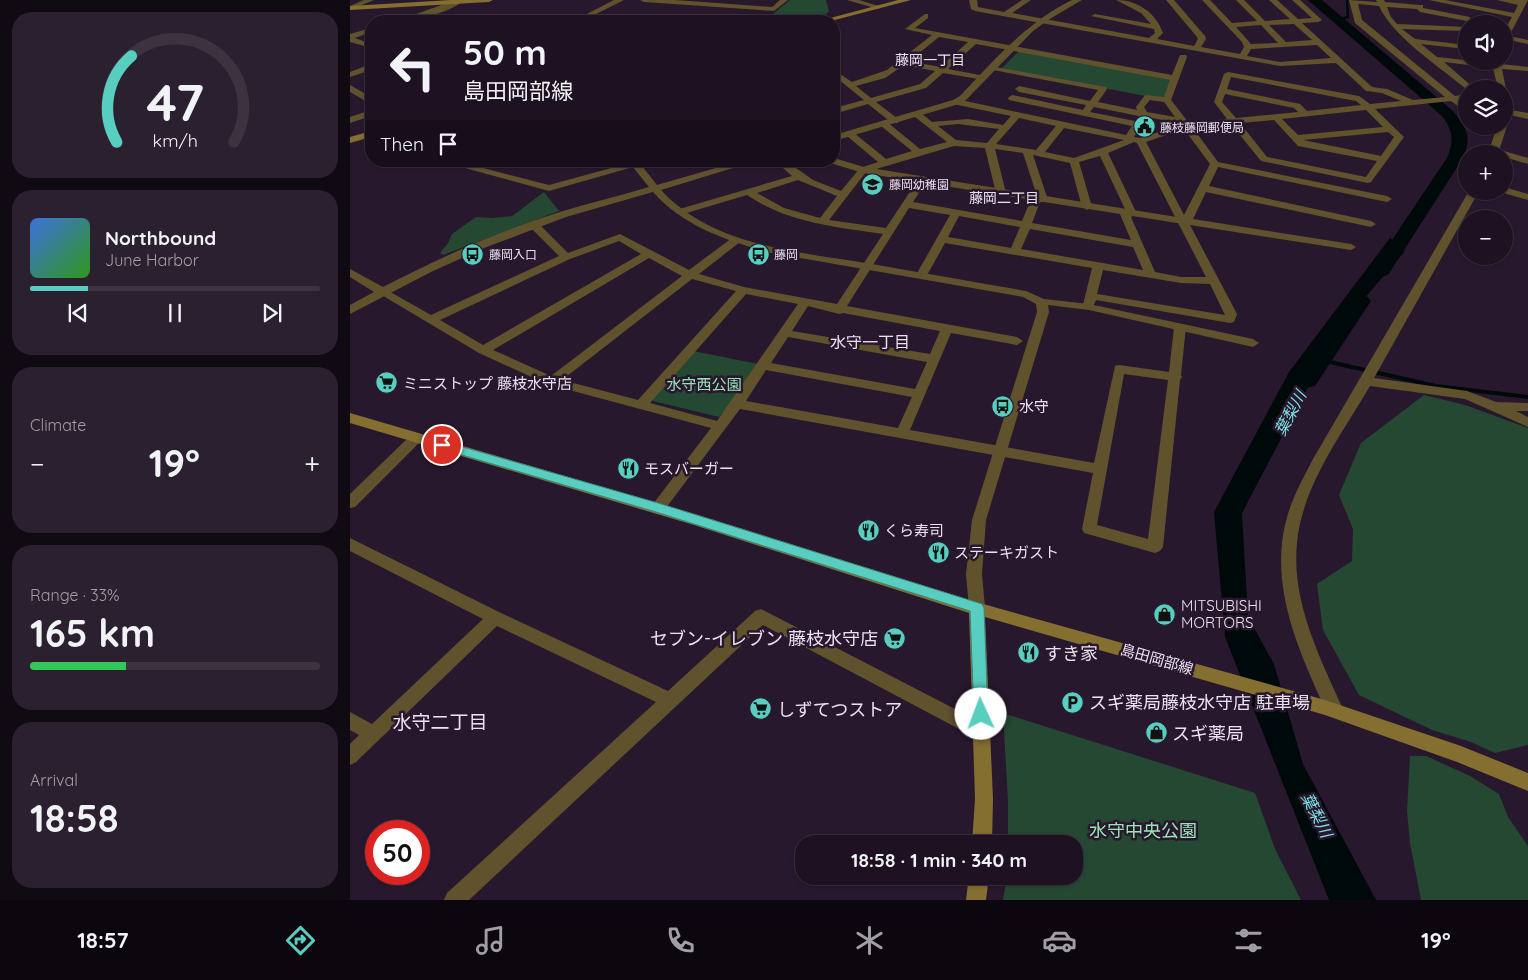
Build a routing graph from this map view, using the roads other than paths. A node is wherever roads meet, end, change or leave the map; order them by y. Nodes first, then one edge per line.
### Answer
1 (370, 0) edge
2 (489, 0) edge
3 (620, 0) edge
4 (644, 0) edge
5 (784, 0) edge
6 (851, 0) edge
7 (907, 0) edge
8 (984, 0) edge
9 (1027, 0) edge
10 (1078, 0) edge
11 (1170, 0) edge
12 (1206, 0) edge
13 (1240, 0) edge
14 (1273, 0) edge
15 (1296, 0) edge
16 (1433, 0) edge
17 (1501, 0) edge
18 (1353, 1) edge
19 (458, 2) junction
20 (973, 2) edge
21 (1125, 2) edge
22 (1380, 2) edge
23 (1524, 2) edge
24 (1420, 6) edge
25 (878, 7) junction
26 (350, 8) edge
27 (1474, 8) junction
28 (1111, 9) dead end
29 (423, 15) edge
30 (589, 15) edge
31 (1005, 15) junction
32 (1470, 15) edge
33 (1515, 15) junction
34 (924, 16) dead end
35 (1095, 16) junction
36 (1458, 16) edge
37 (840, 17) edge
38 (1513, 19) edge
39 (1039, 21) junction
40 (1296, 21) junction
41 (1264, 23) junction
42 (1230, 25) junction
43 (1158, 27) junction
44 (1432, 27) junction
45 (1078, 28) junction
46 (1394, 28) junction
47 (1458, 29) edge
48 (1370, 30) junction
49 (1379, 30) dead end
50 (365, 32) edge
51 (937, 35) junction
52 (350, 38) edge
53 (1513, 39) edge
54 (974, 41) junction
55 (1151, 41) junction
56 (1412, 41) junction
57 (1320, 42) junction
58 (1528, 42) edge
59 (365, 44) edge
60 (1285, 44) junction
61 (1458, 45) edge
62 (1248, 47) junction
63 (1012, 48) junction
64 (1196, 49) junction
65 (1183, 57) dead end
66 (1242, 57) junction
67 (1434, 59) junction
68 (1339, 60) junction
69 (1458, 61) edge
70 (902, 62) junction
71 (1513, 67) edge
72 (993, 68) junction
73 (365, 69) edge
74 (942, 70) junction
75 (1528, 70) edge
76 (350, 75) edge
77 (1032, 76) junction
78 (840, 77) edge
79 (982, 78) junction
80 (1175, 78) junction
81 (1461, 80) edge
82 (850, 86) junction
83 (350, 88) edge
84 (365, 90) edge
85 (1020, 90) junction
86 (1222, 92) junction
87 (358, 93) junction
88 (365, 97) edge
89 (1012, 98) junction
90 (1452, 98) junction
91 (1458, 98) edge
92 (1167, 100) junction
93 (871, 102) junction
94 (956, 102) junction
95 (1411, 102) junction
96 (1458, 103) edge
97 (1093, 104) junction
98 (1369, 107) junction
99 (840, 110) edge
100 (1513, 111) edge
101 (1000, 112) junction
102 (1085, 113) junction
103 (1144, 114) junction
104 (1305, 114) junction
105 (365, 115) edge
106 (918, 115) junction
107 (1016, 116) junction
108 (1528, 116) edge
109 (1276, 117) junction
110 (350, 120) edge
111 (895, 121) junction
112 (1234, 122) junction
113 (884, 124) junction
114 (1137, 124) junction
115 (1185, 124) junction
116 (930, 125) junction
117 (1061, 126) junction
118 (1005, 128) junction
119 (1390, 129) junction
120 (850, 134) junction
121 (365, 136) edge
122 (840, 136) edge
123 (1296, 138) junction
124 (350, 140) edge
125 (1134, 140) junction
126 (954, 143) junction
127 (989, 146) junction
128 (1027, 151) junction
129 (918, 152) junction
130 (1104, 152) junction
131 (1038, 154) junction
132 (1513, 157) edge
133 (1383, 159) junction
134 (1528, 161) edge
135 (1074, 162) junction
136 (840, 163) edge
137 (885, 163) junction
138 (1215, 164) junction
139 (467, 167) edge
140 (620, 167) edge
141 (637, 167) edge
142 (730, 167) edge
143 (787, 167) edge
144 (863, 170) junction
145 (799, 177) junction
146 (922, 180) junction
147 (655, 188) junction
148 (1202, 188) junction
149 (749, 192) junction
150 (1001, 193) junction
151 (1513, 193) edge
152 (844, 195) junction
153 (1528, 197) edge
154 (1387, 199) dead end
155 (1040, 200) junction
156 (1469, 200) edge
157 (905, 204) junction
158 (1086, 207) junction
159 (680, 212) junction
160 (956, 213) junction
161 (1128, 213) junction
162 (823, 221) junction
163 (1184, 221) junction
164 (1371, 224) dead end
165 (534, 225) junction
166 (1026, 225) junction
167 (887, 232) junction
168 (942, 239) junction
169 (736, 240) junction
170 (1137, 244) junction
171 (1351, 247) dead end
172 (1015, 252) junction
173 (649, 254) junction
174 (566, 257) junction
175 (1098, 266) junction
176 (868, 267) junction
177 (350, 272) edge
178 (690, 275) junction
179 (1151, 275) junction
180 (922, 276) junction
181 (1214, 281) junction
182 (743, 290) junction
183 (381, 291) junction
184 (1090, 301) junction
185 (805, 302) junction
186 (1042, 302) junction
187 (350, 310) edge
188 (839, 310) junction
189 (432, 319) junction
190 (1180, 327) junction
191 (947, 329) junction
192 (784, 333) junction
193 (1017, 341) dead end
194 (1254, 343) dead end
195 (482, 350) junction
196 (934, 359) junction
197 (764, 366) junction
198 (1176, 377) junction
199 (1366, 380) junction
200 (552, 381) junction
201 (920, 394) junction
202 (737, 404) junction
203 (641, 405) junction
204 (1495, 406) junction
205 (1528, 407) edge
206 (350, 418) edge
207 (1528, 422) edge
208 (720, 426) junction
209 (903, 432) junction
210 (416, 438) junction
211 (999, 451) junction
212 (1100, 469) junction
213 (350, 503) edge
214 (658, 508) junction
215 (350, 544) edge
216 (977, 608) junction
217 (495, 618) junction
218 (670, 700) junction
219 (1328, 708) junction
220 (350, 720) edge
221 (982, 732) junction
222 (373, 734) junction
223 (350, 756) edge
224 (1528, 782) edge
225 (982, 835) edge
226 (978, 885) edge
227 (454, 900) edge
228 (976, 900) edge

1 - 26 street
2 - 19 main road
3 - 30 street
4 - 5 street
6 - 25 street
7 - 25 main road
8 - 20 street
9 - 31 street
10 - 39 street
11 - 64 street
12 - 42 street
13 - 41 street
14 - 40 street
15 - 40 street
16 - 27 street
17 - 23 street
18 - 22 street
18 - 48 street
19 - 26 main road
19 - 29 street
20 - 31 street
21 - 43 street
22 - 24 street
22 - 46 street
23 - 33 street
24 - 36 street
24 - 44 street
25 - 37 main road
27 - 32 street
27 - 33 street
28 - 35 street
31 - 39 street
33 - 38 street
34 - 51 street
35 - 43 street
35 - 45 street
39 - 45 street
39 - 63 street
40 - 41 street
40 - 57 street
41 - 42 street
41 - 60 street
42 - 62 street
43 - 55 street
44 - 46 street
44 - 47 street
45 - 55 street
46 - 56 street
48 - 49 street
48 - 90 street
50 - 52 street
51 - 54 street
51 - 70 street
52 - 59 street
53 - 58 street
54 - 63 street
54 - 74 street
55 - 64 street
56 - 61 street
56 - 67 street
57 - 60 street
57 - 68 street
60 - 62 street
62 - 66 street
63 - 72 street
63 - 80 street
64 - 66 street
65 - 80 street
66 - 68 street
67 - 69 street
67 - 81 street
68 - 95 street
70 - 74 street
70 - 82 street
71 - 75 street
72 - 77 street
72 - 79 street
73 - 76 street
74 - 79 street
74 - 93 street
77 - 85 street
77 - 97 street
78 - 82 street
79 - 94 street
80 - 92 street
82 - 93 street
83 - 87 street
84 - 87 street
85 - 89 street
85 - 97 street
86 - 98 street
86 - 104 street
86 - 112 street
87 - 88 street
89 - 101 street
89 - 102 street
90 - 91 street
90 - 95 street
90 - 96 street
92 - 103 street
92 - 115 street
93 - 99 street
93 - 111 street
94 - 101 street
94 - 106 street
95 - 98 street
97 - 102 street
97 - 103 street
98 - 104 street
98 - 119 street
100 - 108 street
101 - 107 street
102 - 114 street
103 - 114 street
103 - 115 street
104 - 109 street
105 - 110 street
106 - 111 street
106 - 116 street
107 - 117 street
107 - 118 street
109 - 112 street
109 - 123 street
111 - 113 street
112 - 115 street
112 - 133 street
113 - 120 street
113 - 129 street
114 - 125 street
115 - 125 street
115 - 138 street
116 - 118 street
116 - 126 street
117 - 125 street
117 - 131 street
118 - 127 street
119 - 123 street
119 - 133 street
120 - 122 street
120 - 137 street
121 - 124 main road
123 - 133 street
125 - 130 street
125 - 163 street
126 - 127 street
126 - 129 street
127 - 128 street
127 - 150 street
128 - 131 street
128 - 155 street
129 - 137 street
130 - 135 street
130 - 161 street
131 - 135 street
132 - 134 street
135 - 158 street
136 - 144 street
137 - 144 street
138 - 148 street
138 - 154 street
139 - 140 street
141 - 147 street
142 - 147 street
143 - 145 street
144 - 146 street
144 - 152 street
145 - 149 street
145 - 152 street
146 - 150 street
146 - 157 street
147 - 159 street
147 - 165 street
148 - 163 street
148 - 164 street
149 - 159 street
149 - 162 street
150 - 155 street
151 - 153 street
152 - 162 street
155 - 158 street
155 - 166 street
156 - 199 street
157 - 160 street
157 - 167 street
158 - 161 street
159 - 169 street
160 - 166 street
160 - 168 street
161 - 163 street
161 - 170 street
162 - 167 street
163 - 171 street
163 - 181 street
165 - 174 street
165 - 183 street
166 - 170 street
166 - 172 street
167 - 176 street
168 - 172 street
168 - 180 street
169 - 176 street
169 - 178 street
170 - 179 street
172 - 175 street
173 - 174 street
173 - 178 street
173 - 195 street
174 - 189 street
175 - 179 street
175 - 184 street
176 - 180 street
176 - 188 street
177 - 183 street
178 - 182 street
178 - 200 street
179 - 181 street
180 - 186 street
181 - 184 street
182 - 185 street
182 - 203 street
183 - 187 street
183 - 189 street
184 - 186 street
184 - 190 street
185 - 188 street
185 - 192 street
186 - 211 street
188 - 191 street
189 - 195 street
190 - 194 street
190 - 198 street
191 - 193 street
191 - 196 street
192 - 196 street
192 - 197 street
195 - 200 street
196 - 201 street
197 - 201 street
197 - 202 street
198 - 212 street
198 - 212 street
199 - 204 street
199 - 219 street
200 - 203 street
201 - 209 street
202 - 208 street
202 - 209 street
203 - 208 street
204 - 205 street
204 - 207 street
206 - 210 main road, 島田岡部線
208 - 214 street
209 - 211 street
210 - 213 street
210 - 214 main road, 島田岡部線
211 - 212 street
211 - 216 street
214 - 216 main road, 島田岡部線
215 - 217 street
216 - 219 main road, 島田岡部線
216 - 221 main road
217 - 218 street
217 - 222 street
218 - 221 street
218 - 227 street
219 - 224 main road, 島田岡部線
220 - 222 street
221 - 225 main road
222 - 223 street
226 - 228 main road

